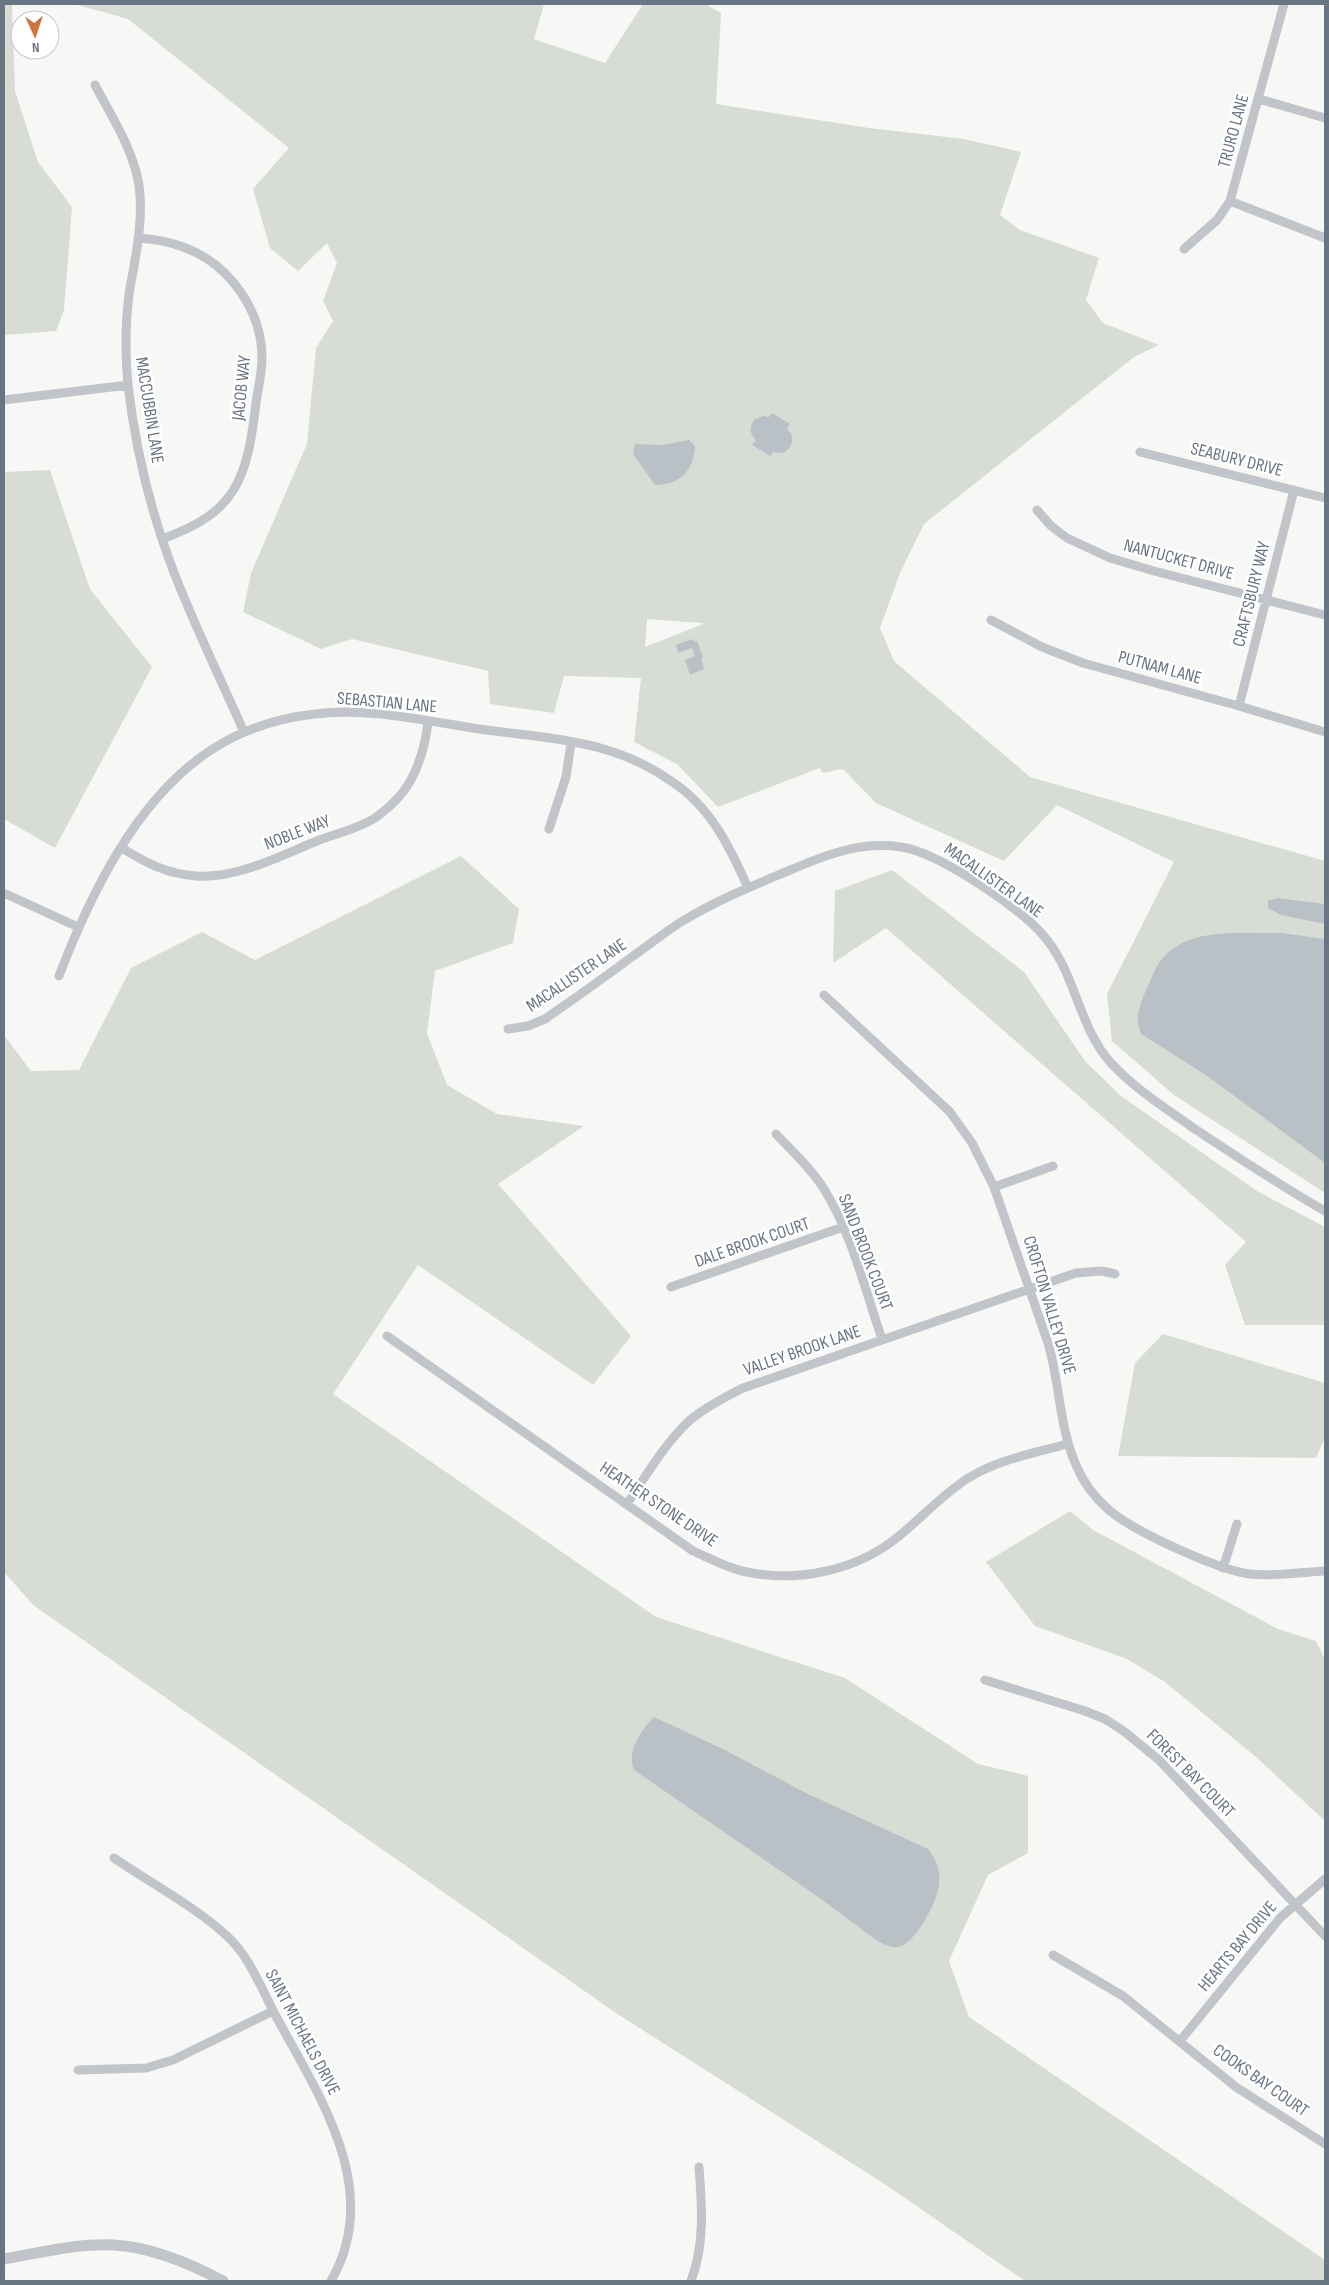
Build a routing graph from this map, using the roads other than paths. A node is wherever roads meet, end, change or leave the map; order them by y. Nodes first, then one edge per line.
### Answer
1 (1284, 4) edge
2 (95, 85) dead end
3 (1258, 99) junction
4 (1325, 118) edge
5 (1230, 202) junction
6 (138, 238) junction
7 (1325, 238) edge
8 (1184, 249) dead end
9 (128, 385) junction
10 (4, 400) edge
11 (1140, 452) dead end
12 (1294, 490) junction
13 (1325, 498) edge
14 (1037, 510) dead end
15 (162, 539) junction
16 (1267, 599) junction
17 (1325, 615) edge
18 (991, 620) dead end
19 (1239, 706) junction
20 (428, 722) junction
21 (244, 732) junction
22 (1325, 732) edge
23 (571, 743) junction
24 (549, 829) dead end
25 (122, 848) junction
26 (748, 888) junction
27 (6, 894) dead end
28 (78, 927) junction
29 (59, 976) dead end
30 (824, 995) dead end
31 (508, 1029) dead end
32 (776, 1134) dead end
33 (1053, 1166) dead end
34 (994, 1187) junction
35 (1325, 1211) edge
36 (843, 1227) junction
37 (1114, 1274) dead end
38 (671, 1287) dead end
39 (1030, 1288) junction
40 (387, 1336) dead end
41 (882, 1339) junction
42 (1067, 1444) junction
43 (627, 1504) junction
44 (1237, 1524) dead end
45 (1223, 1568) junction
46 (1325, 1571) edge
47 (985, 1680) dead end
48 (114, 1858) dead end
49 (1325, 1879) edge
50 (1294, 1904) junction
51 (1325, 1936) edge
52 (1052, 1956) dead end
53 (273, 2011) junction
54 (1180, 2040) junction
55 (78, 2070) dead end
56 (1325, 2144) edge
57 (699, 2167) dead end
58 (4, 2259) edge
59 (223, 2281) edge
60 (330, 2281) edge
61 (691, 2281) edge

1 - 3 street, TRURO LANE
2 - 6 street, MACCUBBIN LANE
3 - 4 street
3 - 5 street, TRURO LANE
5 - 7 street
5 - 8 street, TRURO LANE
6 - 9 street, MACCUBBIN LANE
6 - 15 street, JACOB WAY
9 - 10 street
9 - 15 street, MACCUBBIN LANE
11 - 12 street, SEABURY DRIVE
12 - 13 street, SEABURY DRIVE
12 - 16 street, CRAFTSBURY WAY
14 - 16 street, NANTUCKET DRIVE
15 - 21 street, MACCUBBIN LANE
16 - 17 street, NANTUCKET DRIVE
16 - 19 street, CRAFTSBURY WAY
18 - 19 street, PUTNAM LANE
19 - 22 street, PUTNAM LANE
20 - 21 street, SEBASTIAN LANE
20 - 23 street, SEBASTIAN LANE
20 - 25 street, NOBLE WAY
21 - 25 street, SEBASTIAN LANE
23 - 24 street
23 - 26 street, SEBASTIAN LANE
25 - 28 street, SEBASTIAN LANE
26 - 31 street, MACALLISTER LANE
26 - 35 street, MACALLISTER LANE
27 - 28 street
28 - 29 street, SEBASTIAN LANE
30 - 34 street, CROFTON VALLEY DRIVE
32 - 36 street, SAND BROOK COURT
33 - 34 street
34 - 39 street, CROFTON VALLEY DRIVE
36 - 38 street, DALE BROOK COURT
36 - 41 street, SAND BROOK COURT
37 - 39 street, VALLEY BROOK LANE
39 - 41 street, VALLEY BROOK LANE
39 - 42 street, CROFTON VALLEY DRIVE
40 - 43 street, HEATHER STONE DRIVE
41 - 43 street, VALLEY BROOK LANE
42 - 43 street, HEATHER STONE DRIVE
42 - 45 street, CROFTON VALLEY DRIVE
44 - 45 street
45 - 46 street, CROFTON VALLEY DRIVE
47 - 50 street, FOREST BAY COURT
48 - 53 street, SAINT MICHAELS DRIVE
49 - 50 street, HEARTS BAY DRIVE
50 - 51 street, FOREST BAY COURT
50 - 54 street, HEARTS BAY DRIVE
52 - 54 street, COOKS BAY COURT
53 - 55 street
53 - 60 street, SAINT MICHAELS DRIVE
54 - 56 street, COOKS BAY COURT
57 - 61 street
58 - 59 street

